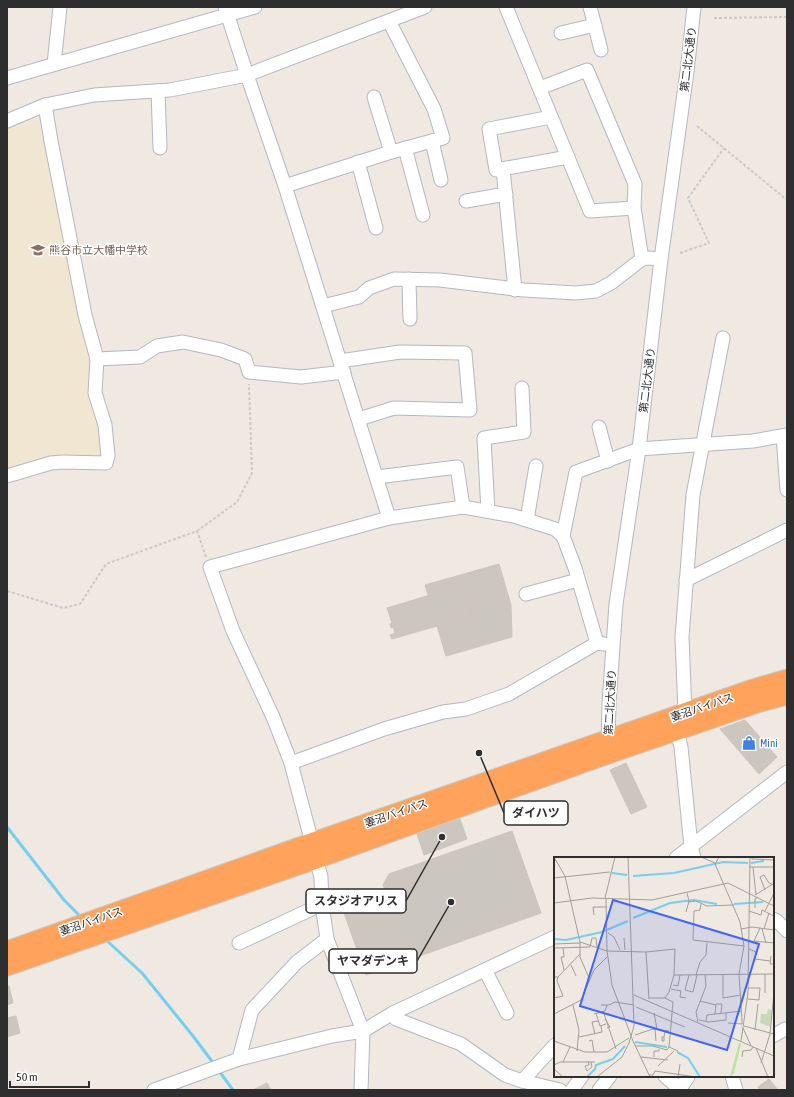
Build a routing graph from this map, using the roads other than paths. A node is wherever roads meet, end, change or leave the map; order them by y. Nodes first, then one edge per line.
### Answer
1 (60, 7) edge
2 (255, 7) edge
3 (425, 7) edge
4 (506, 7) edge
5 (590, 7) edge
6 (694, 7) edge
7 (226, 11) edge
8 (389, 21) junction
9 (595, 25) junction
10 (561, 33) dead end
11 (601, 50) dead end
12 (54, 64) junction
13 (247, 75) junction
14 (7, 78) edge
15 (540, 88) junction
16 (158, 91) junction
17 (374, 97) dead end
18 (45, 105) junction
19 (551, 117) junction
20 (7, 121) edge
21 (432, 141) junction
22 (160, 148) dead end
23 (405, 148) junction
24 (391, 152) junction
25 (568, 157) junction
26 (358, 162) junction
27 (503, 169) junction
28 (441, 180) dead end
29 (285, 186) junction
30 (506, 194) junction
31 (466, 201) dead end
32 (634, 208) junction
33 (423, 216) dead end
34 (376, 228) dead end
35 (642, 259) junction
36 (661, 259) junction
37 (409, 279) junction
38 (515, 290) junction
39 (323, 306) junction
40 (410, 319) dead end
41 (722, 338) dead end
42 (97, 359) junction
43 (342, 367) junction
44 (522, 388) dead end
45 (359, 419) junction
46 (599, 427) dead end
47 (785, 436) edge
48 (703, 444) junction
49 (639, 449) junction
50 (608, 461) junction
51 (786, 465) edge
52 (536, 466) dead end
53 (7, 476) edge
54 (377, 477) junction
55 (787, 490) edge
56 (462, 507) junction
57 (488, 511) junction
58 (389, 518) junction
59 (527, 520) junction
60 (787, 530) edge
61 (563, 536) junction
62 (578, 580) junction
63 (686, 580) junction
64 (526, 594) dead end
65 (597, 643) junction
66 (614, 644) junction
67 (787, 679) edge
68 (787, 695) edge
69 (685, 713) junction
70 (677, 731) junction
71 (608, 747) junction
72 (291, 763) junction
73 (787, 772) edge
74 (314, 851) junction
75 (692, 852) edge
76 (679, 857) edge
77 (322, 904) junction
78 (774, 920) edge
79 (786, 929) edge
80 (554, 937) edge
81 (327, 939) junction
82 (239, 943) dead end
83 (17, 952) edge
84 (7, 966) edge
85 (484, 970) junction
86 (393, 1013) junction
87 (507, 1013) dead end
88 (785, 1029) dead end
89 (363, 1031) junction
90 (774, 1035) edge
91 (554, 1046) edge
92 (239, 1059) junction
93 (581, 1077) edge
94 (609, 1077) edge
95 (666, 1077) edge
96 (688, 1077) dead end
97 (732, 1077) edge
98 (522, 1081) junction
99 (680, 1089) edge
100 (154, 1090) edge
101 (361, 1090) edge
102 (560, 1090) edge
103 (572, 1090) edge
104 (599, 1090) edge
105 (736, 1090) edge

1 - 12 street
2 - 7 street
3 - 8 street
4 - 15 street
5 - 9 street
6 - 36 street, 第二北大通り
7 - 12 street
7 - 13 street
8 - 13 street
8 - 21 street
9 - 10 street
9 - 11 street
12 - 14 street
13 - 16 street
13 - 29 street
15 - 19 street
15 - 32 street
16 - 18 street
16 - 22 street
17 - 24 street
18 - 20 street
18 - 42 street
19 - 25 street
19 - 27 street
21 - 23 street
21 - 28 street
23 - 24 street
23 - 33 street
24 - 26 street
25 - 27 street
25 - 32 street
26 - 29 street
26 - 34 street
27 - 30 street
29 - 39 street
30 - 31 street
30 - 38 street
32 - 35 street
35 - 36 street
35 - 38 street
36 - 49 street, 第二北大通り
37 - 38 street
37 - 39 street
37 - 40 street
39 - 43 street
41 - 48 street
42 - 43 street
42 - 53 street
43 - 45 street
43 - 45 street
44 - 57 street
45 - 54 street
46 - 50 street
47 - 48 street
47 - 51 street
48 - 49 street
48 - 63 street
49 - 50 street
49 - 66 street, 第二北大通り
50 - 61 street
51 - 55 street
52 - 59 street
54 - 56 street
54 - 58 street
56 - 57 street
56 - 58 street
57 - 59 street
58 - 72 street
59 - 61 street
60 - 63 street
61 - 62 street
62 - 64 street
62 - 65 street
63 - 69 street
65 - 66 street
65 - 72 street
66 - 71 street, 第二北大通り
67 - 69 highway, 妻沼バイパス
68 - 70 highway, 妻沼バイパス
69 - 71 highway, 妻沼バイパス
70 - 71 highway, 妻沼バイパス
70 - 75 street
71 - 74 highway, 妻沼バイパス
72 - 74 street
73 - 75 street
74 - 77 street
74 - 83 highway, 妻沼バイパス
75 - 76 street
77 - 81 street
77 - 82 street
78 - 79 street
80 - 85 street
81 - 89 street
81 - 92 street
83 - 84 highway, 妻沼バイパス
85 - 86 street
85 - 87 street
86 - 89 street
86 - 98 street
88 - 90 street
89 - 92 street
89 - 101 street
91 - 98 street
92 - 100 street
93 - 103 street
94 - 104 street
95 - 99 street
96 - 99 street
97 - 105 street
98 - 102 street

